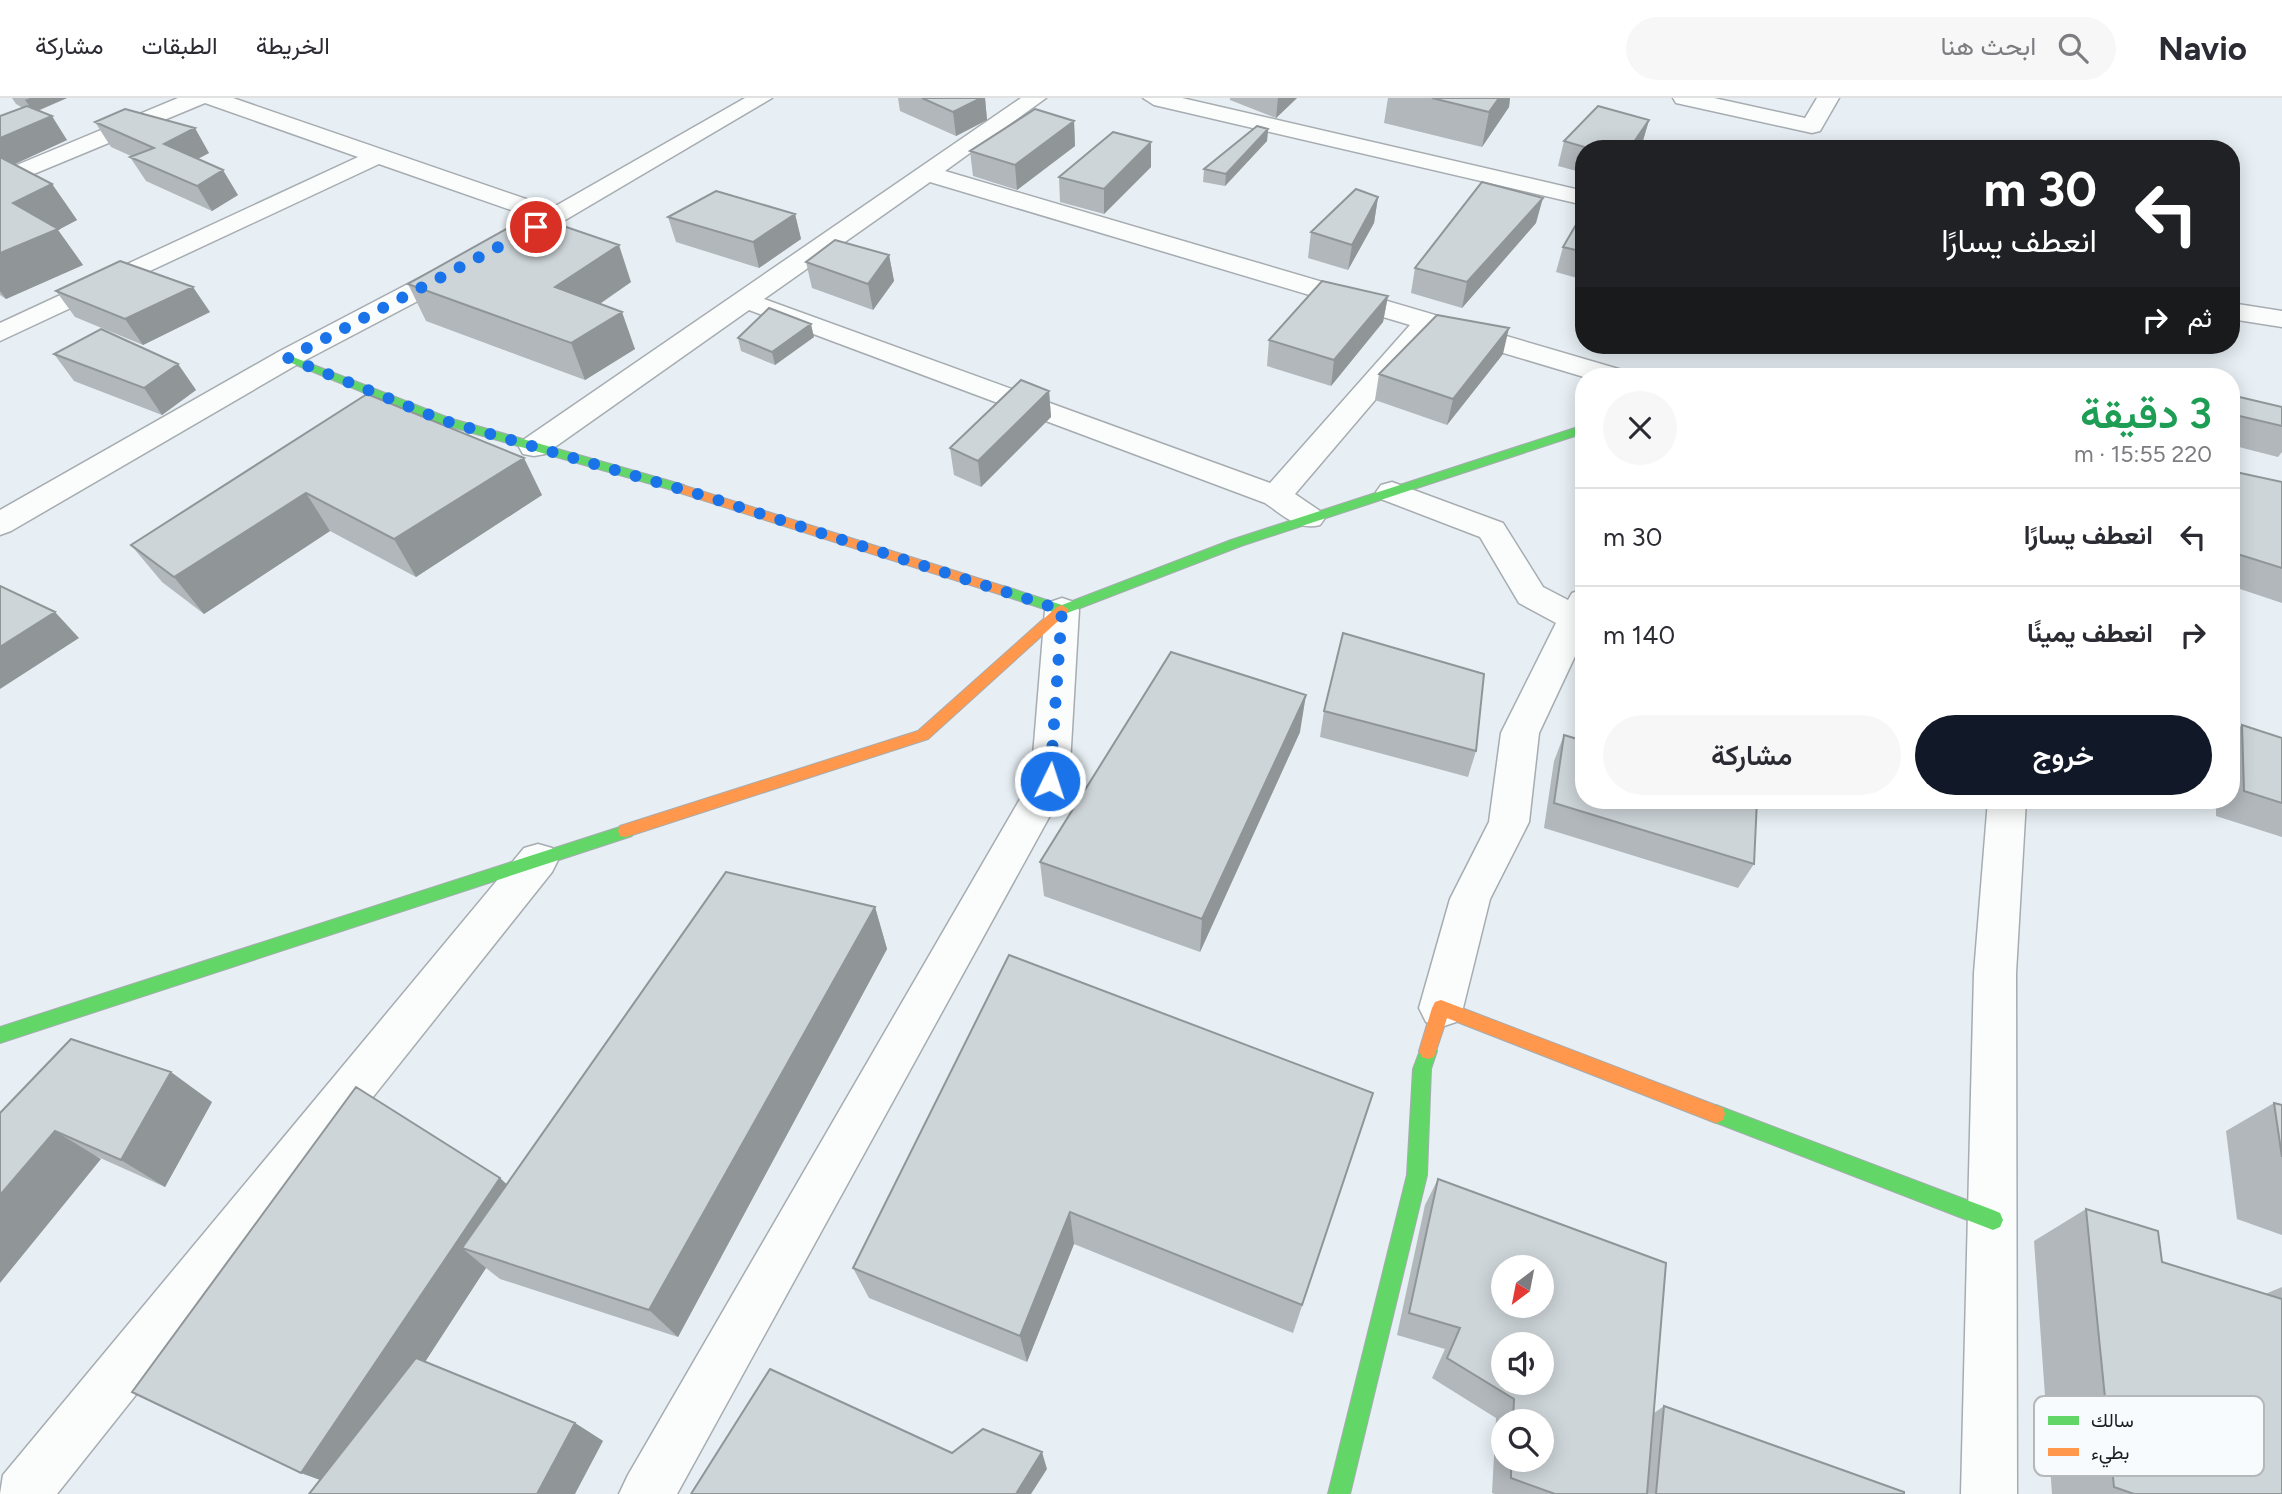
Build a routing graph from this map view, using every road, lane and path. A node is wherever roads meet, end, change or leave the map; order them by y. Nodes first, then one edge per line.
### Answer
1 (197, 98) edge
2 (212, 98) edge
3 (761, 98) edge
4 (1035, 98) edge
5 (1154, 98) edge
6 (1684, 98) edge
7 (1828, 98) edge
8 (378, 156) junction
9 (926, 173) junction
10 (0, 181) edge
11 (1575, 196) edge
12 (553, 217) junction
13 (745, 300) junction
14 (2240, 312) edge
15 (2282, 319) edge
16 (1427, 321) junction
17 (0, 333) edge
18 (288, 358) junction
19 (1585, 368) edge
20 (1575, 432) edge
21 (534, 447) junction
22 (1392, 492) junction
23 (1276, 496) junction
24 (1309, 519) junction
25 (0, 524) edge
26 (1575, 608) edge
27 (1062, 610) junction
28 (1575, 617) edge
29 (2006, 809) edge
30 (538, 860) junction
31 (1441, 1007) junction
32 (0, 1035) edge
33 (1993, 1220) junction
34 (22, 1494) edge
35 (647, 1494) edge
36 (1339, 1494) edge
37 (1989, 1494) edge

1 - 10 street
2 - 8 street
3 - 12 street
4 - 9 street
5 - 11 street
6 - 7 street
8 - 12 street
8 - 17 street
9 - 13 street
9 - 16 street
12 - 18 street
13 - 21 street
13 - 23 street
14 - 15 street
16 - 19 street
16 - 23 street
18 - 21 street
18 - 25 street
20 - 22 street
21 - 27 street
22 - 24 street
22 - 26 street
23 - 24 street
24 - 27 street
27 - 30 street
27 - 35 street
28 - 31 street
29 - 33 street
30 - 32 street
30 - 34 street
31 - 33 street
31 - 36 street
33 - 37 street

